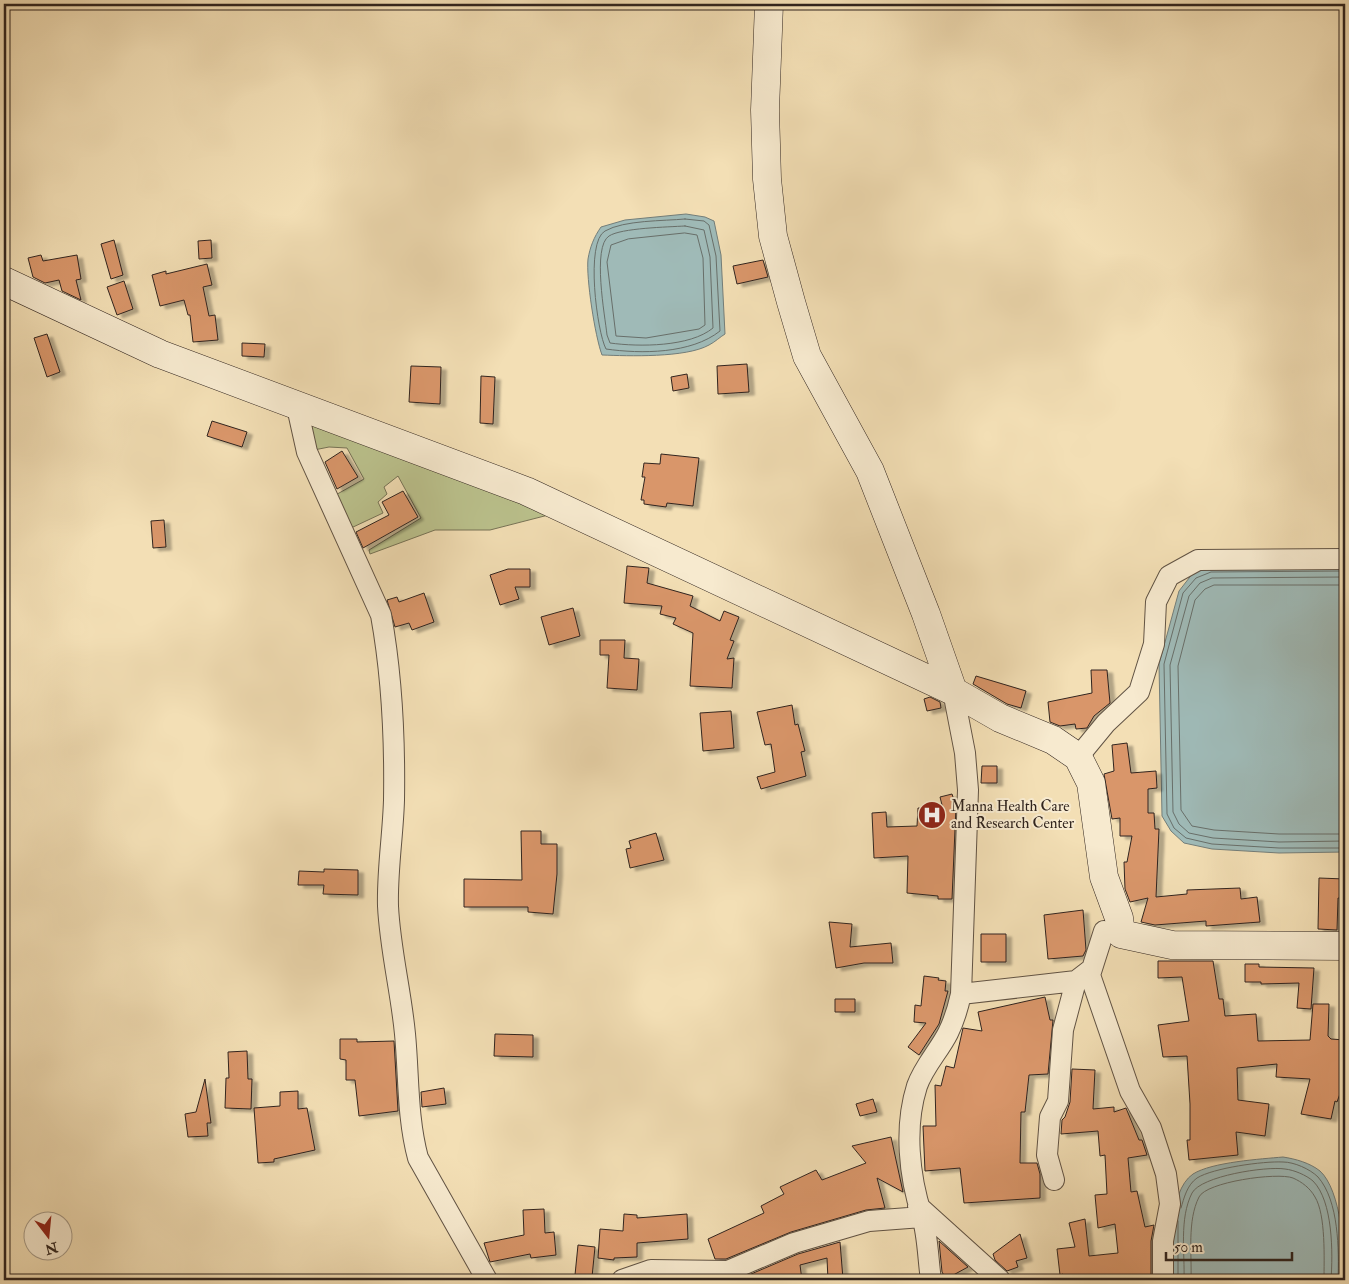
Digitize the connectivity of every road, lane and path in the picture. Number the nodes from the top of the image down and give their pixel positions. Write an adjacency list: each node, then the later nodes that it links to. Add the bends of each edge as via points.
1 (769, 4): 5 (main road, via 765,110 767,179 774,236 791,302 807,356 870,471)
2 (4, 281): 3 (main road, via 160,354)
3 (303, 407): 5 (main road, via 526,491); 13 (street, via 299,416 307,452 386,632 394,799 388,904 404,1025 414,1143 418,1158)
4 (1345, 559): 6 (street, via 1198,560 1169,576 1156,602 1154,644 1139,692 1106,723)
5 (953, 691): 6 (main road, via 1000,718 1053,740); 10 (street, via 965,753 968,790)
6 (1078, 757): 7 (main road, via 1092,783 1104,877 1119,918)
7 (1121, 934): 8 (main road, via 1172,945); 9 (street, via 1104,931)
8 (1345, 946)
9 (1083, 976): 10 (street); 11 (street, via 1062,1030 1058,1102 1050,1117 1047,1155); 17 (street, via 1098,1006 1130,1091 1151,1128 1166,1174 1170,1204 1163,1241)
10 (961, 994): 12 (street, via 948,1035 924,1070 914,1102 909,1138)
11 (1054, 1180)
12 (919, 1211): 14 (street, via 869,1221 794,1243 728,1271 651,1270); 15 (street); 16 (street)
13 (487, 1280)
14 (622, 1280)
15 (931, 1280)
16 (1000, 1280)
17 (1163, 1280)

